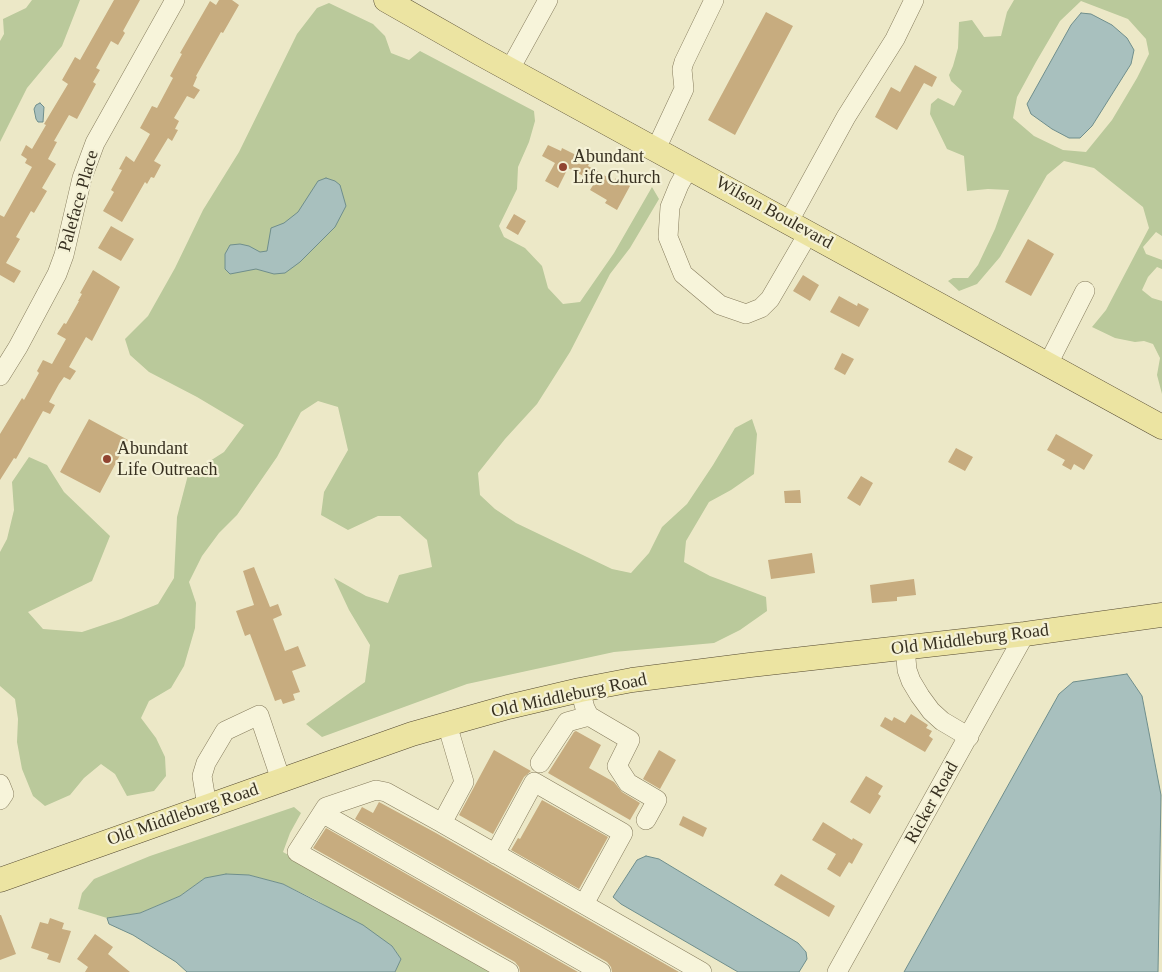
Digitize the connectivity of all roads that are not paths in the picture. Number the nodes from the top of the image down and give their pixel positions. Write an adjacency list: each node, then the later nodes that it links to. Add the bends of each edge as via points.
1 (175, 0): 12 (street, Paleface Place, via 95,143 82,178 57,274)
2 (386, 0): 6 (main road, Wilson Boulevard)
3 (548, 0): 6 (street)
4 (714, 0): 7 (street, via 684,62 684,89)
5 (914, 0): 9 (street, via 895,39 846,117)
6 (510, 70): 7 (main road, Wilson Boulevard)
7 (656, 149): 8 (main road, Wilson Boulevard)
8 (689, 167): 9 (main road, Wilson Boulevard); 9 (street, via 670,207 668,237 683,274 720,305 746,314 761,308 770,298)
9 (799, 227): 11 (main road, Wilson Boulevard)
10 (1084, 291): 11 (street)
11 (1048, 364): 13 (main road, Wilson Boulevard)
12 (0, 376)
13 (1162, 426)
14 (1162, 615): 15 (main road, Old Middleburg Road)
15 (1025, 634): 16 (main road, Old Middleburg Road); 20 (street, Ricker Road)
16 (905, 647): 17 (main road, Old Middleburg Road, via 632,680); 20 (street, via 907,670 920,696 942,721)
17 (580, 690): 18 (street); 19 (main road, Old Middleburg Road)
18 (589, 716): 21 (street, via 567,722); 27 (street, via 630,740 617,766 628,783 657,800)
19 (447, 724): 22 (main road, Old Middleburg Road); 28 (street, via 464,782)
20 (968, 737): 35 (street, Ricker Road)
21 (540, 763)
22 (282, 780): 25 (main road, Old Middleburg Road); 25 (street, via 259,715 225,731 206,763 202,776)
23 (0, 784): 24 (street, via 4,794)
24 (0, 800)
25 (207, 806): 30 (main road, Old Middleburg Road)
26 (322, 813): 28 (street, via 326,807 380,790); 32 (street, via 297,852); 33 (street)
27 (646, 820)
28 (442, 823): 29 (street)
29 (495, 854): 31 (street); 31 (street, via 534,782 623,833)
30 (0, 880)
31 (584, 904): 34 (street)
32 (509, 972)
33 (601, 972)
34 (702, 972)
35 (838, 972)

